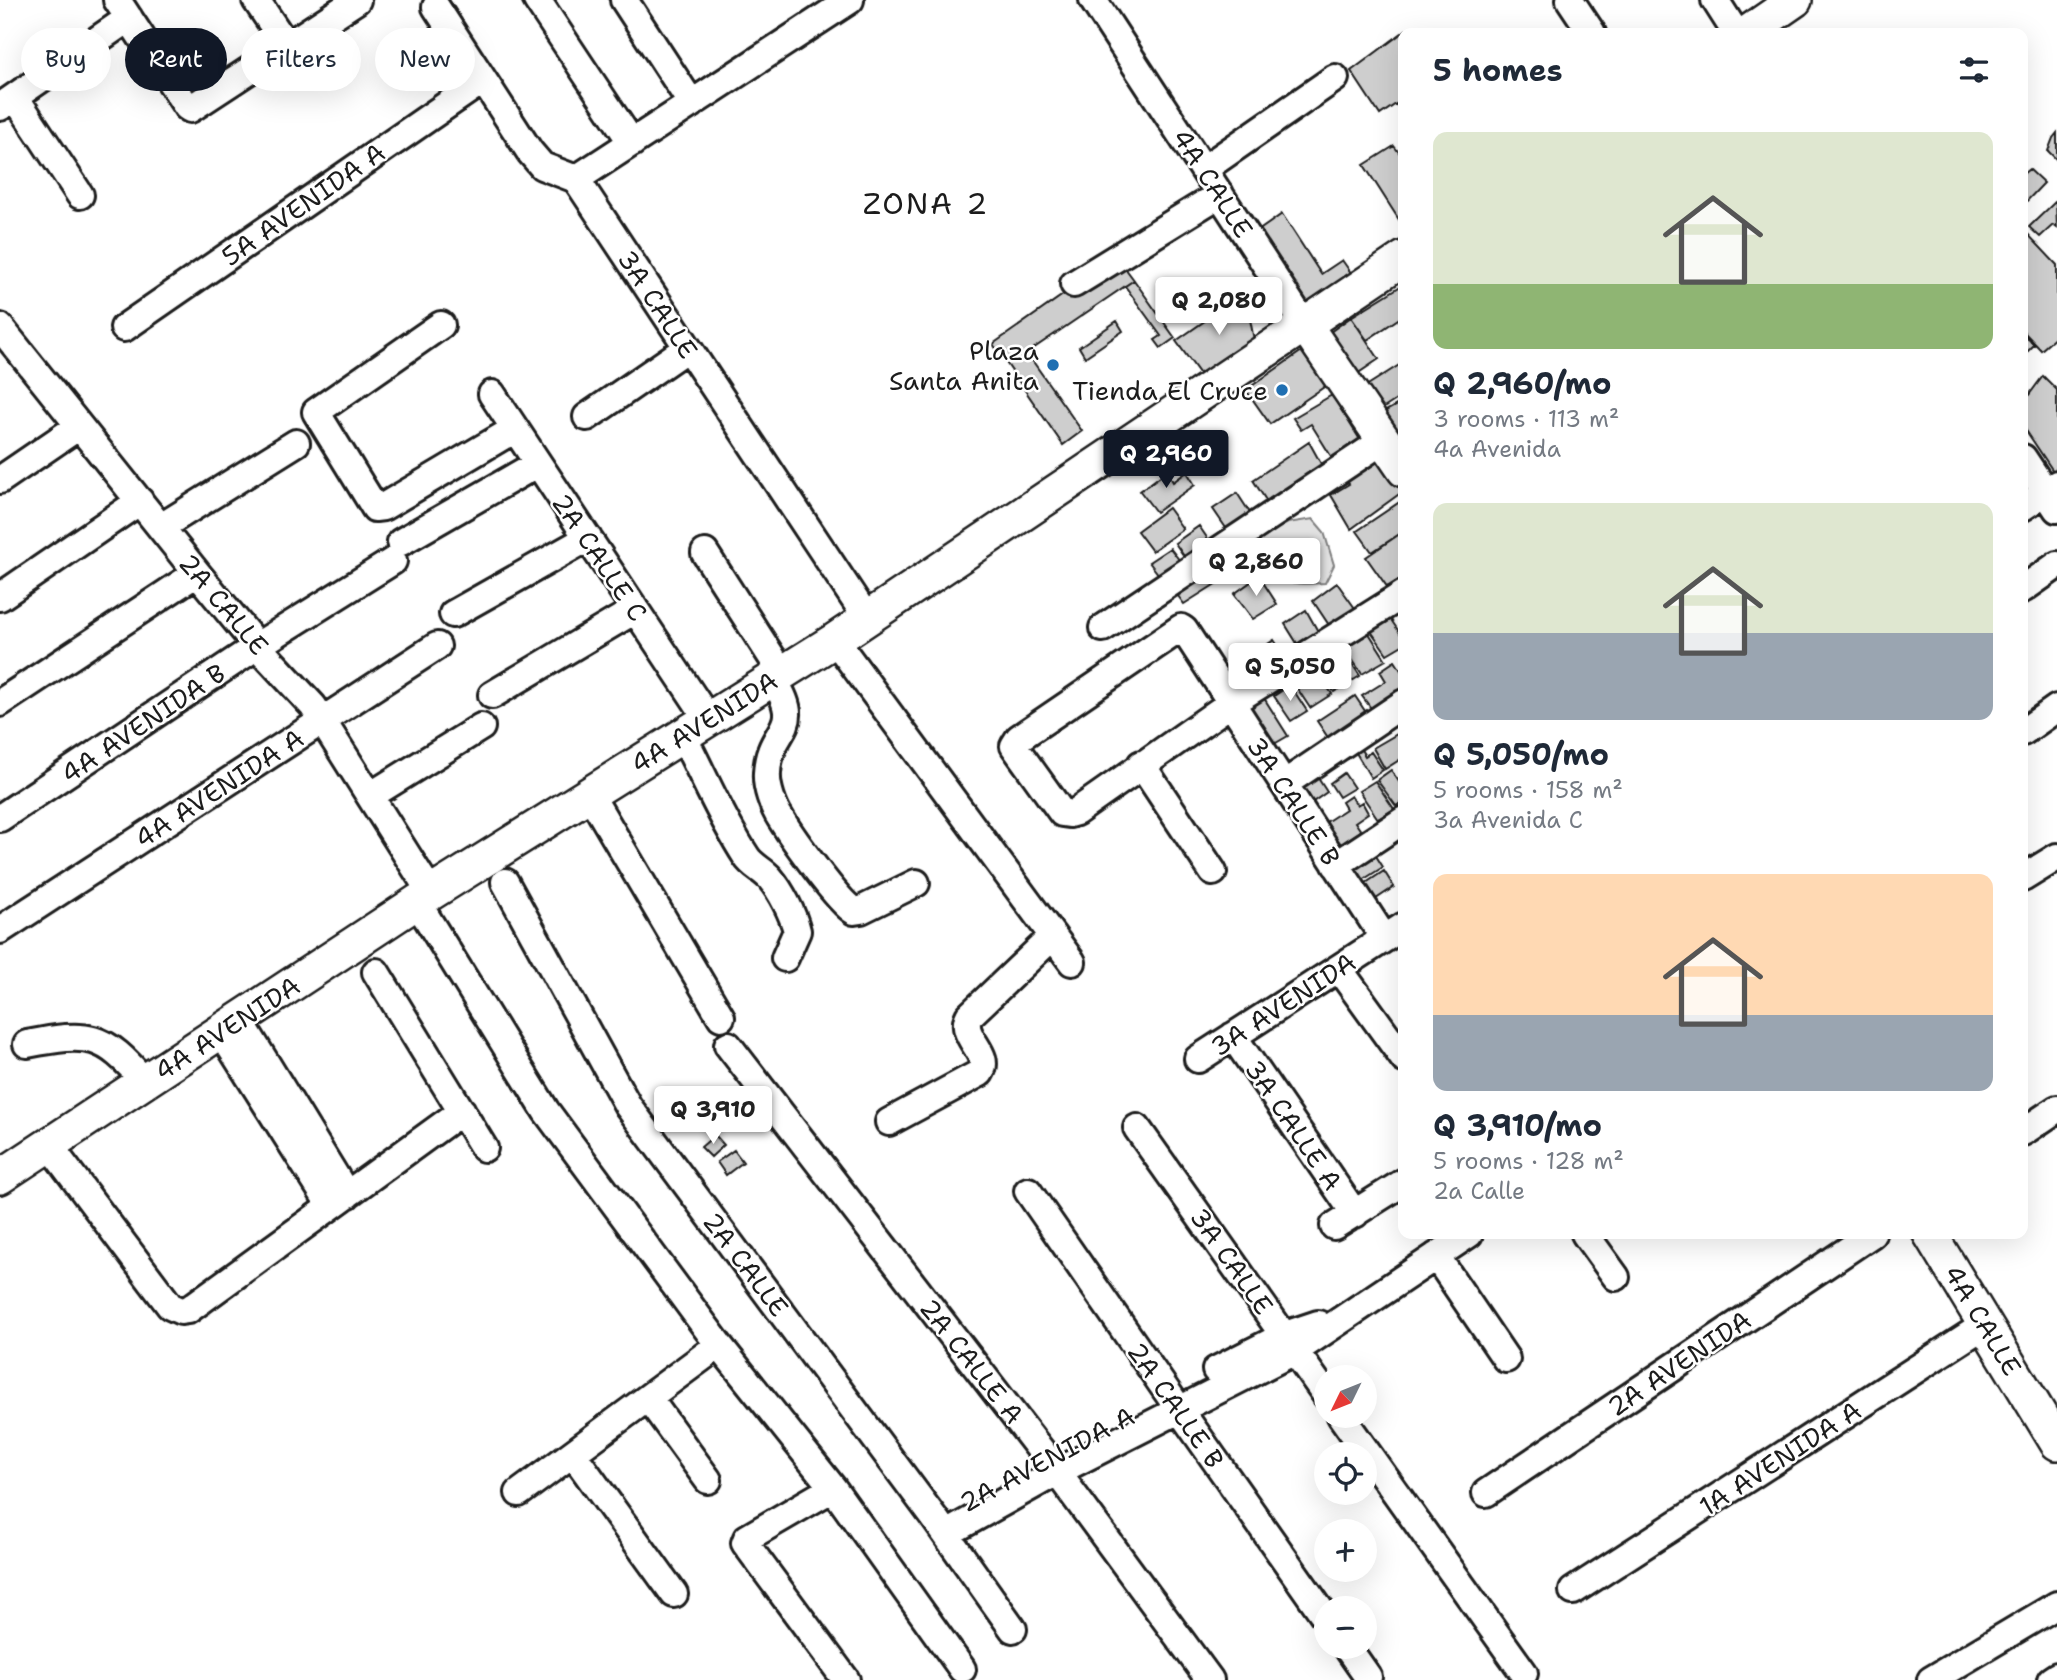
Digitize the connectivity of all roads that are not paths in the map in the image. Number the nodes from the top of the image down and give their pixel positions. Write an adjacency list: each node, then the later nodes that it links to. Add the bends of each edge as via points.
1 (256, 0): 12 (street)
2 (356, 0): 13 (street)
3 (537, 0): 22 (street)
4 (624, 0): 21 (street)
5 (850, 0): 21 (street)
6 (1093, 0): 23 (street, 4A CALLE)
7 (1570, 0): 14 (street)
8 (1715, 0): 15 (street)
9 (1795, 0): 16 (main road)
10 (436, 7): 19 (street)
11 (123, 9): 17 (street, via 190,109); 20 (street)
12 (275, 28)
13 (314, 28)
14 (1589, 28)
15 (1733, 28)
16 (1754, 28)
17 (241, 76)
18 (1335, 78): 23 (street)
19 (483, 80): 24 (street, via 542,166); 32 (street, 5A AVENIDA A)
20 (8, 102): 26 (street)
21 (692, 104): 22 (street)
22 (632, 143): 24 (street)
23 (1203, 169): 25 (street, 4A CALLE)
24 (576, 179): 33 (street, 3A CALLE)
25 (1220, 194): 28 (street); 30 (street, 4A CALLE)
26 (80, 195)
27 (1398, 262): 30 (main road, 4A AVENIDA)
28 (1074, 284)
29 (440, 325): 37 (street, via 316,412 375,508)
30 (1305, 325): 38 (main road, 4A CALLE); 57 (main road, 4A AVENIDA)
31 (0, 327): 36 (street, 2A CALLE)
32 (124, 328)
33 (687, 348): 35 (street); 57 (street, 3A CALLE)
34 (492, 394): 37 (street, 2A CALLE C)
35 (587, 417)
36 (79, 426): 43 (street); 45 (street, 2A CALLE)
37 (515, 429): 41 (street, 2A CALLE C)
38 (1384, 440): 40 (main road, 4A CALLE); 58 (street)
39 (296, 443): 47 (street)
40 (1398, 461)
41 (537, 464): 48 (street, 2A CALLE C); 60 (street, 4A AVENIDA B)
42 (2028, 464): 44 (street)
43 (0, 480)
44 (2053, 495): 46 (street)
45 (140, 501): 47 (street, 2A CALLE); 53 (street)
46 (2028, 505)
47 (161, 527): 51 (street, 2A CALLE)
48 (588, 538): 55 (street, 2A CALLE C); 56 (street)
49 (705, 552): 62 (street)
50 (2057, 565): 52 (street)
51 (197, 573): 60 (street, 2A CALLE); 64 (street)
52 (2028, 585)
53 (0, 597)
54 (1398, 598): 65 (street)
55 (635, 610): 63 (street); 70 (street, 2A CALLE C)
56 (453, 614)
57 (867, 618): 59 (main road, 4A AVENIDA)
58 (1103, 628)
59 (835, 640): 62 (main road, 4A AVENIDA); 87 (street)
60 (257, 646): 68 (street, 2A CALLE); 76 (street, 4A AVENIDA B)
61 (438, 646): 68 (street, 4A AVENIDA A)
62 (777, 676): 70 (main road, 4A AVENIDA); 83 (street, via 788,720 772,747 766,775 780,818 840,900 854,911)
63 (492, 695)
64 (0, 703)
65 (1231, 703): 72 (street); 72 (street, 3A CALLE B, via 1181,628 1019,738 1014,746 1062,813 1069,814); 73 (street, 3A CALLE B)
66 (1398, 707): 73 (street)
67 (2057, 708): 71 (street)
68 (323, 721): 75 (street, 2A CALLE); 85 (street, 4A AVENIDA A)
69 (481, 727): 75 (street)
70 (695, 728): 74 (main road, 4A AVENIDA); 88 (street, 2A CALLE C, via 725,822 752,865 769,876 792,916 797,931)
71 (2028, 728)
72 (1141, 764): 80 (street)
73 (1284, 784): 79 (street, 3A CALLE B)
74 (589, 793): 84 (main road, 4A AVENIDA); 92 (street)
75 (370, 796): 84 (street, 2A CALLE)
76 (0, 818)
77 (1398, 824): 79 (street)
78 (2057, 857): 81 (street)
79 (1336, 865): 86 (street, 3A CALLE B)
80 (1213, 872)
81 (2028, 875)
82 (505, 882): 132 (street, 2A CALLE, via 628,1106)
83 (916, 883)
84 (424, 897): 93 (main road, 4A AVENIDA); 119 (street, 2A CALLE, via 546,1111)
85 (0, 930)
86 (1394, 932): 90 (street, 3A AVENIDA)
87 (1053, 936): 89 (street); 102 (street, via 965,1023 983,1059 980,1073)
88 (785, 958)
89 (1072, 961)
90 (1339, 968): 94 (street, 3A AVENIDA); 97 (street)
91 (376, 972): 101 (street)
92 (721, 1017)
93 (230, 1026): 99 (main road, 4A AVENIDA); 110 (street)
94 (1234, 1036): 98 (street, 3A AVENIDA); 108 (street, 3A CALLE A, via 1344,1220)
95 (27, 1044): 99 (street, via 67,1036 97,1041 123,1056)
96 (728, 1045): 127 (street, 2A CALLE A)
97 (1398, 1051)
98 (1198, 1059)
99 (145, 1082): 105 (main road, 4A AVENIDA)
100 (2057, 1110): 104 (street)
101 (461, 1111): 106 (street); 110 (street)
102 (889, 1122)
103 (1137, 1128): 118 (street, 3A CALLE)
104 (2028, 1129)
105 (49, 1145): 107 (main road, 4A AVENIDA); 110 (street, via 170,1306 181,1311)
106 (484, 1148)
107 (0, 1177)
108 (1398, 1186)
109 (1028, 1191): 123 (street, 2A CALLE B)
110 (339, 1201)
111 (1462, 1239): 115 (street, 2A AVENIDA A)
112 (1589, 1239): 116 (street)
113 (1865, 1239): 131 (street, 2A AVENIDA)
114 (1933, 1239): 117 (main road, 4A CALLE)
115 (1436, 1256): 118 (street, 2A AVENIDA A, via 1349,1313); 120 (street)
116 (1616, 1277)
117 (1986, 1324): 125 (main road, 4A CALLE); 133 (street, 1A AVENIDA A)
118 (1290, 1343): 121 (street, 3A CALLE); 123 (street, 2A AVENIDA A)
119 (719, 1345): 122 (street); 129 (street, 2A CALLE)
120 (1507, 1359)
121 (1314, 1378)
122 (649, 1399): 126 (street); 128 (street)
123 (1174, 1402): 127 (street, 2A AVENIDA A); 135 (street, 2A CALLE B)
124 (1350, 1428): 140 (street)
125 (2057, 1443)
126 (573, 1454): 130 (street); 134 (street)
127 (1051, 1465): 132 (street, 2A AVENIDA A); 144 (street, 2A CALLE A)
128 (708, 1480)
129 (833, 1488): 139 (street, 2A CALLE); 143 (street, via 745,1543)
130 (519, 1493)
131 (1486, 1493)
132 (940, 1526): 137 (street, 2A CALLE)
133 (1573, 1591)
134 (674, 1594)
135 (1314, 1601)
136 (2057, 1605): 145 (street)
137 (1013, 1629)
138 (1356, 1659): 141 (street)
139 (962, 1669)
140 (1524, 1673)
141 (1368, 1676)
142 (2057, 1676): 146 (street)
143 (846, 1680)
144 (1210, 1680)
145 (1931, 1680)
146 (2051, 1680)

